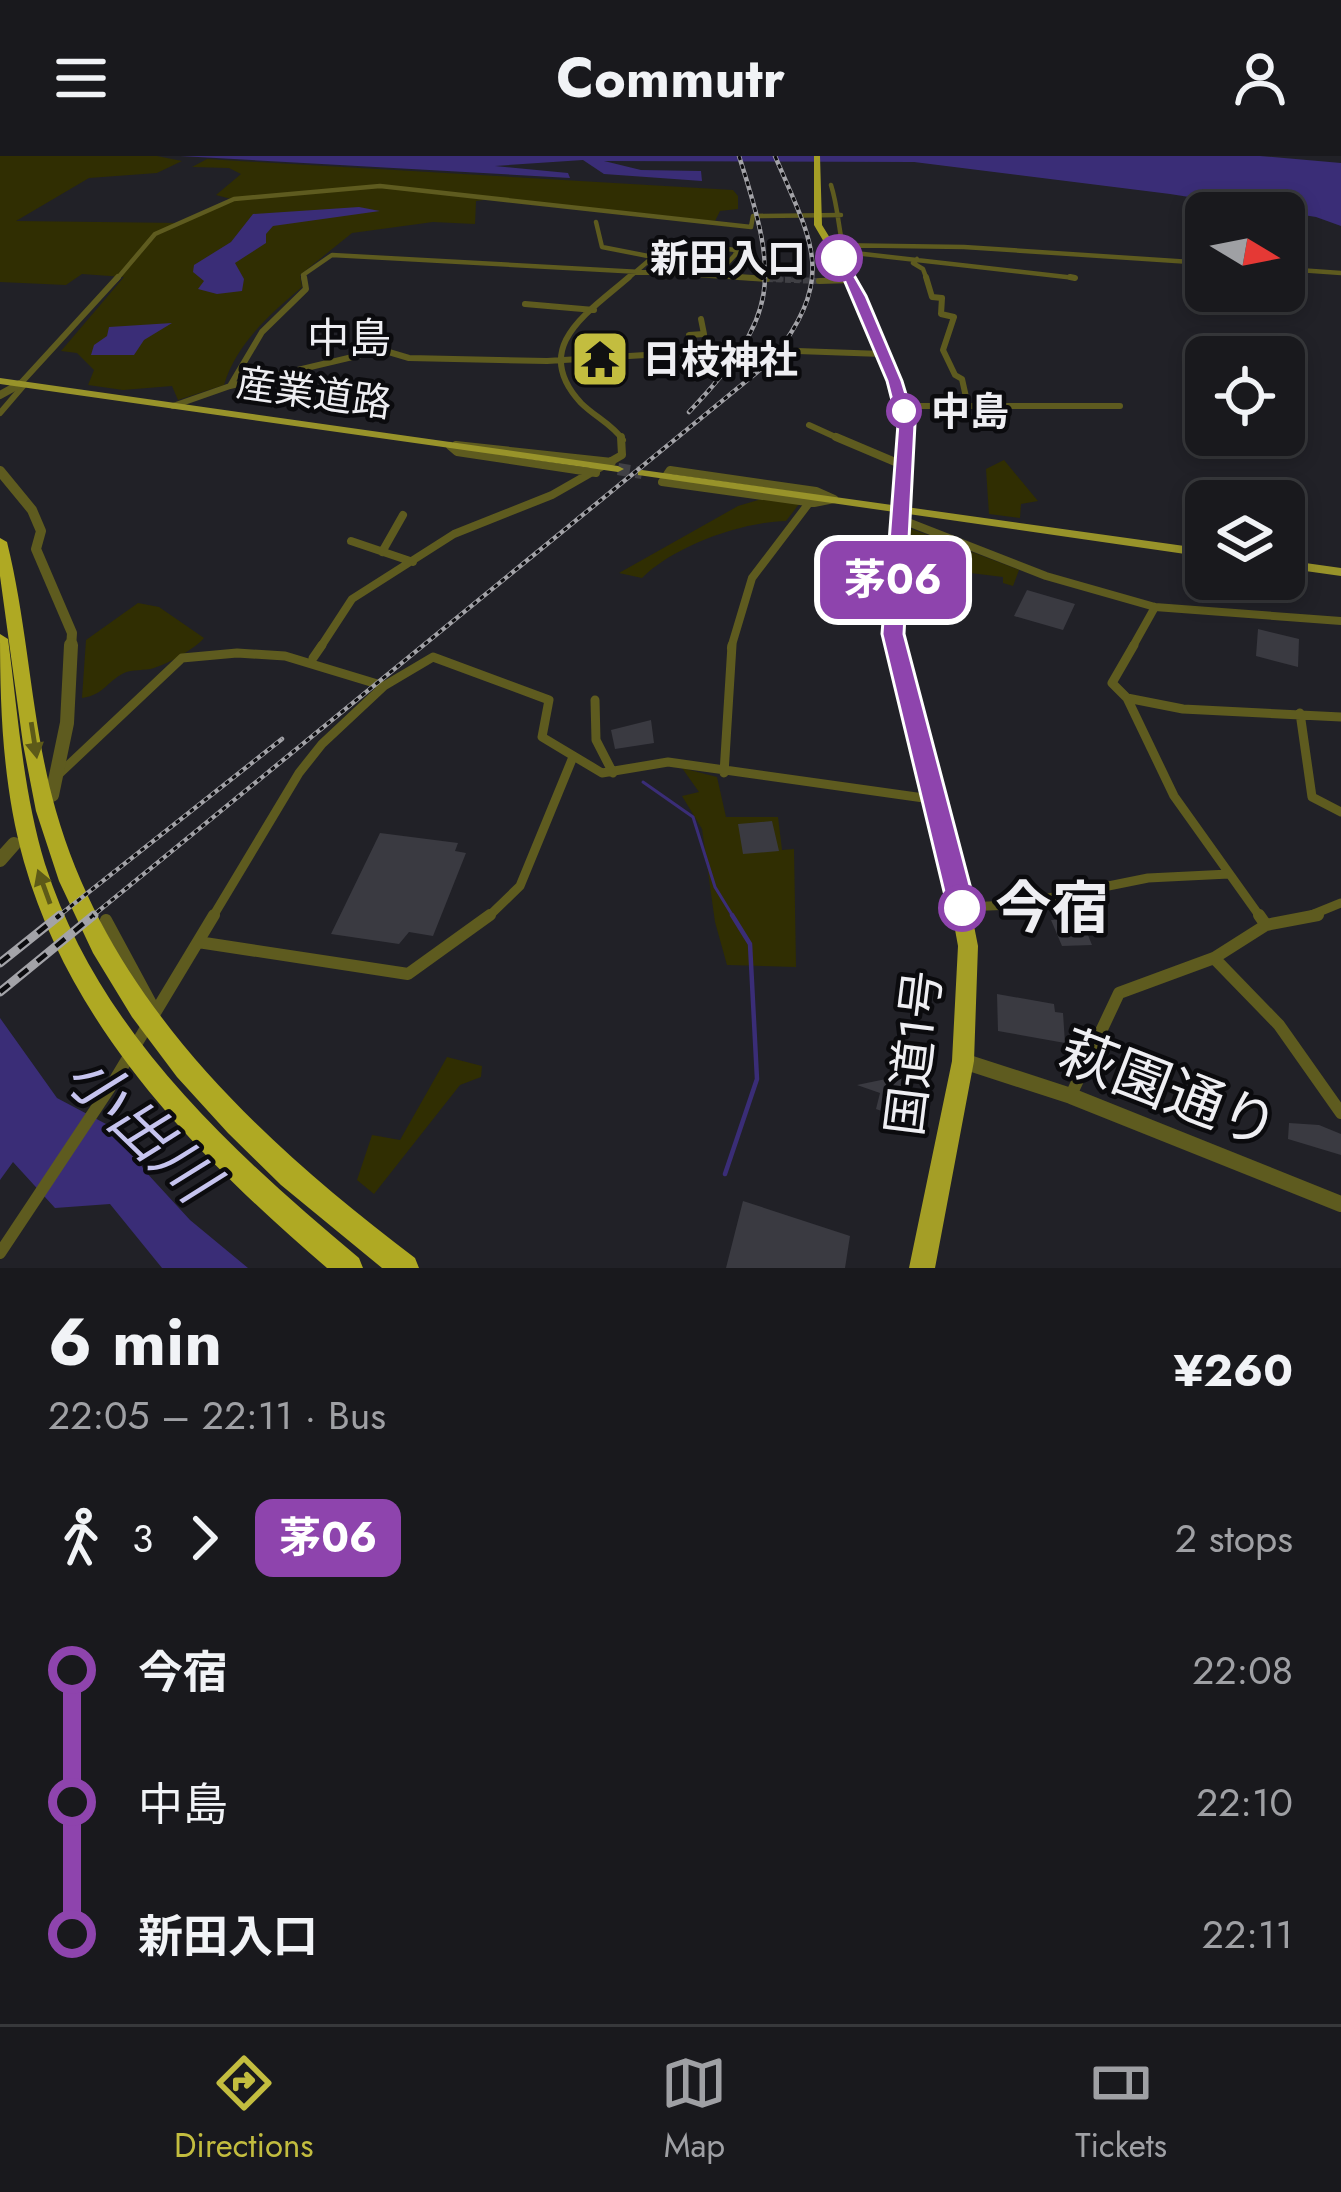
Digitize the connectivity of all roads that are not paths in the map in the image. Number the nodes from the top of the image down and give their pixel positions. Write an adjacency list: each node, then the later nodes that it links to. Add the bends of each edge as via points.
1 (817, 156): 6 (highway, 国道1号, via 817,218)
2 (831, 185): 3 (street)
3 (841, 215): 6 (street); 30 (street, via 754,216 751,227 380,186 234,199 154,235)
4 (596, 222): 16 (street, via 602,248 651,255)
5 (740, 240): 8 (street)
6 (834, 245): 10 (street); 12 (street); 13 (highway, 国道1号)
7 (718, 248): 8 (street)
8 (736, 250): 14 (street)
9 (700, 251): 14 (street, via 687,264)
10 (846, 251): 11 (street); 13 (street)
11 (917, 259): 19 (street); 35 (street, via 932,297 942,298 941,314 954,316 943,350)
12 (1185, 262)
13 (844, 266): 21 (highway, 国道1号)
14 (722, 269): 18 (street)
15 (1305, 270): 17 (street)
16 (637, 272): 18 (street); 24 (street); 31 (street, via 332,255 303,275 306,289 271,322)
17 (1341, 273)
18 (714, 277): 20 (street)
19 (1075, 278)
20 (767, 279)
21 (853, 280): 22 (street); 27 (highway, 国道1号)
22 (819, 281)
23 (525, 304): 24 (street)
24 (594, 310): 28 (street, via 565,334)
25 (701, 320): 26 (street, via 704,334 689,335)
26 (694, 350): 27 (street); 28 (street)
27 (882, 354): 34 (highway, 国道1号)
28 (560, 359): 31 (street, via 409,358 382,350); 40 (street, via 574,395 625,443)
29 (0, 381): 30 (main road, 産業道路)
30 (22, 385): 32 (street); 33 (main road, 産業道路); 37 (street)
31 (230, 386): 33 (street)
32 (0, 395)
33 (173, 406): 39 (main road, 産業道路)
34 (903, 406): 35 (street); 41 (highway, 国道1号)
35 (968, 406): 36 (street)
36 (1120, 406)
37 (0, 413)
38 (809, 425): 41 (street)
39 (450, 446): 40 (main road, 産業道路); 43 (street)
40 (613, 465): 43 (street)
41 (907, 467): 47 (highway, 国道1号)
42 (0, 471): 68 (street, via 32,509 36,549 72,633)
43 (598, 472): 53 (street, via 467,528)
44 (642, 473): 45 (main road)
45 (835, 500): 46 (street); 46 (street, via 816,491 664,476); 47 (main road)
46 (809, 503): 67 (street, via 752,577 741,606)
47 (900, 514): 51 (main road); 56 (street, via 1046,576); 70 (highway, 国道1号, via 893,634)
48 (403, 515): 52 (street)
49 (351, 541): 52 (street)
50 (0, 542): 88 (highway, one-way to 88, via 47,816 98,938 145,1013 222,1107)
51 (1185, 550)
52 (382, 552): 53 (street)
53 (413, 562): 59 (street, via 352,599)
54 (1305, 567): 55 (main road)
55 (1341, 572)
56 (1155, 607): 57 (street); 61 (street, via 1112,683)
57 (1341, 621)
58 (0, 639): 87 (highway, one-way to 58, via 179,1110 93,993 36,866 17,786)
59 (313, 658): 60 (street); 68 (street, via 182,658)
60 (384, 686): 65 (street, via 433,657 480,672 549,700 542,737); 79 (street, via 308,760)
61 (1127, 698): 63 (street, via 1205,711); 74 (street, via 1174,796)
62 (596, 700): 66 (street, via 596,740)
63 (1300, 713): 64 (street); 71 (street, via 1312,797)
64 (1341, 717)
65 (573, 757): 66 (street); 79 (street, via 520,886 476,929 408,974)
66 (613, 773): 67 (street, via 668,762)
67 (724, 773): 70 (street)
68 (59, 774): 69 (street)
69 (52, 795)
70 (938, 800): 76 (highway, 国道1号)
71 (1341, 812)
72 (14, 844): 73 (street)
73 (0, 860)
74 (1229, 874): 76 (street, via 1179,872 1010,909); 78 (street)
75 (1341, 903): 78 (street)
76 (962, 908): 82 (highway, 国道1号, via 969,999)
77 (106, 920): 81 (street)
78 (1266, 926): 80 (street)
79 (199, 942): 81 (street)
80 (1214, 958): 83 (street, via 1119,993); 84 (street, via 1279,1025)
81 (156, 1014): 86 (street); 89 (street, via 274,1148)
82 (963, 1060): 83 (street, 萩園通り); 90 (highway, 国道1号)
83 (1071, 1096): 85 (street, 萩園通り)
84 (1341, 1113)
85 (1341, 1204)
86 (0, 1253)
87 (349, 1268)
88 (405, 1268)
89 (424, 1268)
90 (922, 1268)

